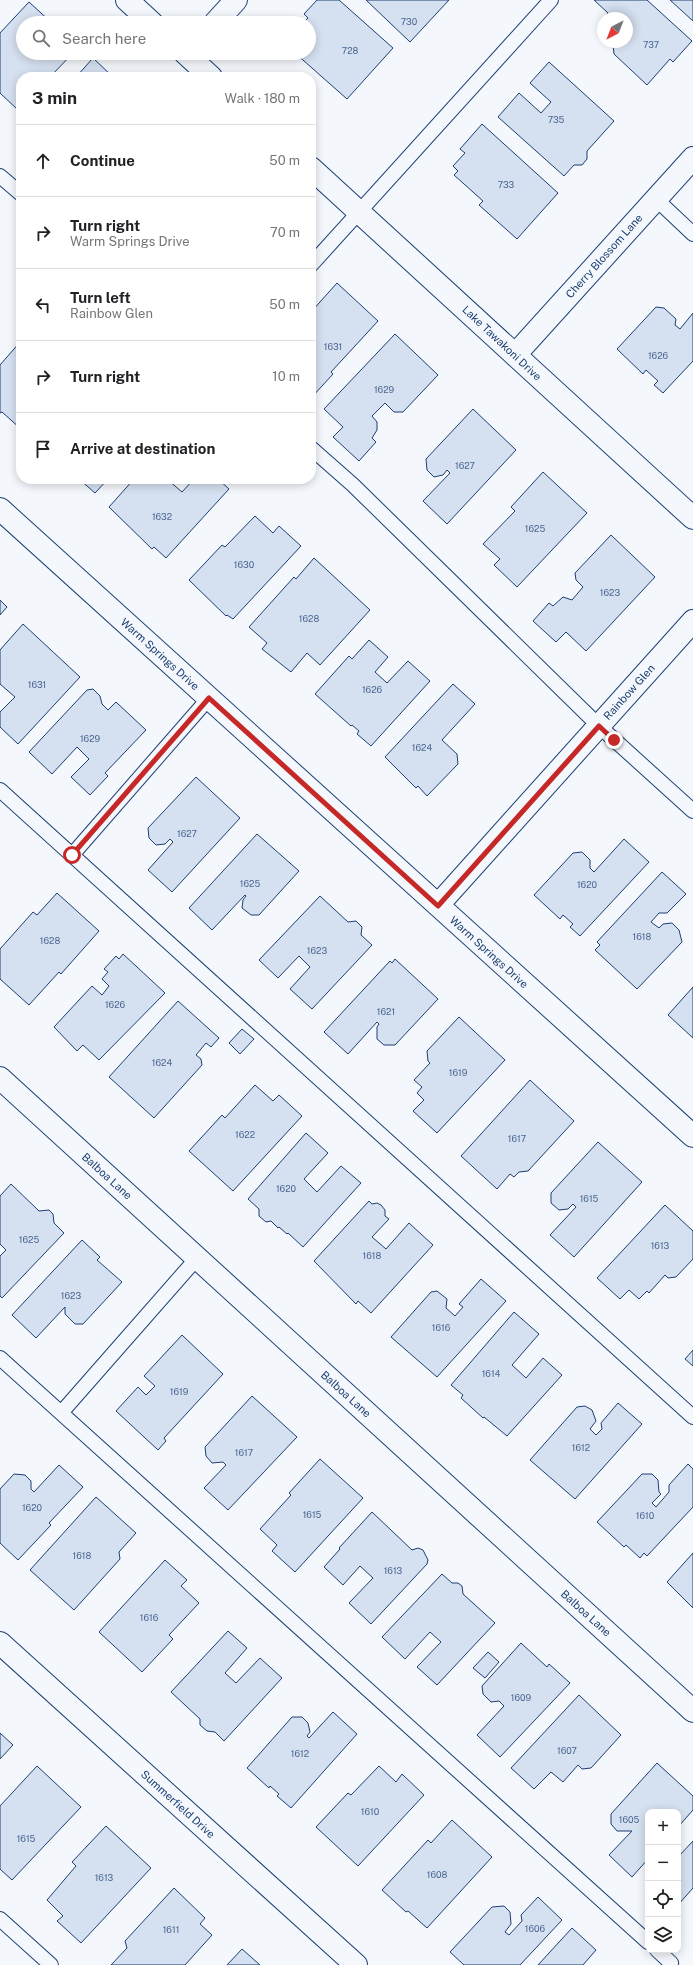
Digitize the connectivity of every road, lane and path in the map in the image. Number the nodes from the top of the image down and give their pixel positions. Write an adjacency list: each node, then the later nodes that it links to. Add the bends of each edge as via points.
1 (127, 0): 4 (street)
2 (236, 0): 5 (street)
3 (551, 0): 13 (lane)
4 (144, 16)
5 (221, 16)
6 (193, 60): 7 (street)
7 (206, 72)
8 (693, 158): 12 (street, Cherry Blossom Lane)
9 (316, 173): 13 (street, Lake Tawakoni Drive)
10 (0, 176): 11 (lane)
11 (16, 190)
12 (656, 199): 14 (lane); 16 (street, Cherry Blossom Lane)
13 (360, 213): 15 (lane); 16 (street, Lake Tawakoni Drive)
14 (693, 234)
15 (316, 260)
16 (515, 355): 19 (street, Lake Tawakoni Drive)
17 (316, 452): 22 (lane, via 353,485)
18 (0, 509): 21 (street, Warm Springs Drive)
19 (693, 518)
20 (693, 621): 22 (street, Rainbow Glen)
21 (209, 698): 25 (lane); 26 (street, Warm Springs Drive)
22 (599, 726): 24 (lane); 26 (street, Rainbow Glen)
23 (0, 790): 25 (lane)
24 (693, 811)
25 (72, 855): 32 (lane)
26 (438, 906): 28 (street, Warm Springs Drive)
27 (0, 1078): 29 (street, Balboa Lane)
28 (693, 1136)
29 (197, 1258): 31 (lane); 34 (street, Balboa Lane)
30 (0, 1358): 31 (lane)
31 (61, 1413): 36 (lane)
32 (693, 1417)
33 (0, 1643): 39 (street, Summerfield Drive)
34 (693, 1711)
35 (0, 1919): 38 (lane)
36 (645, 1939)
37 (660, 1953): 40 (lane, via 671,1963)
38 (51, 1965)
39 (356, 1965)
40 (670, 1965)

